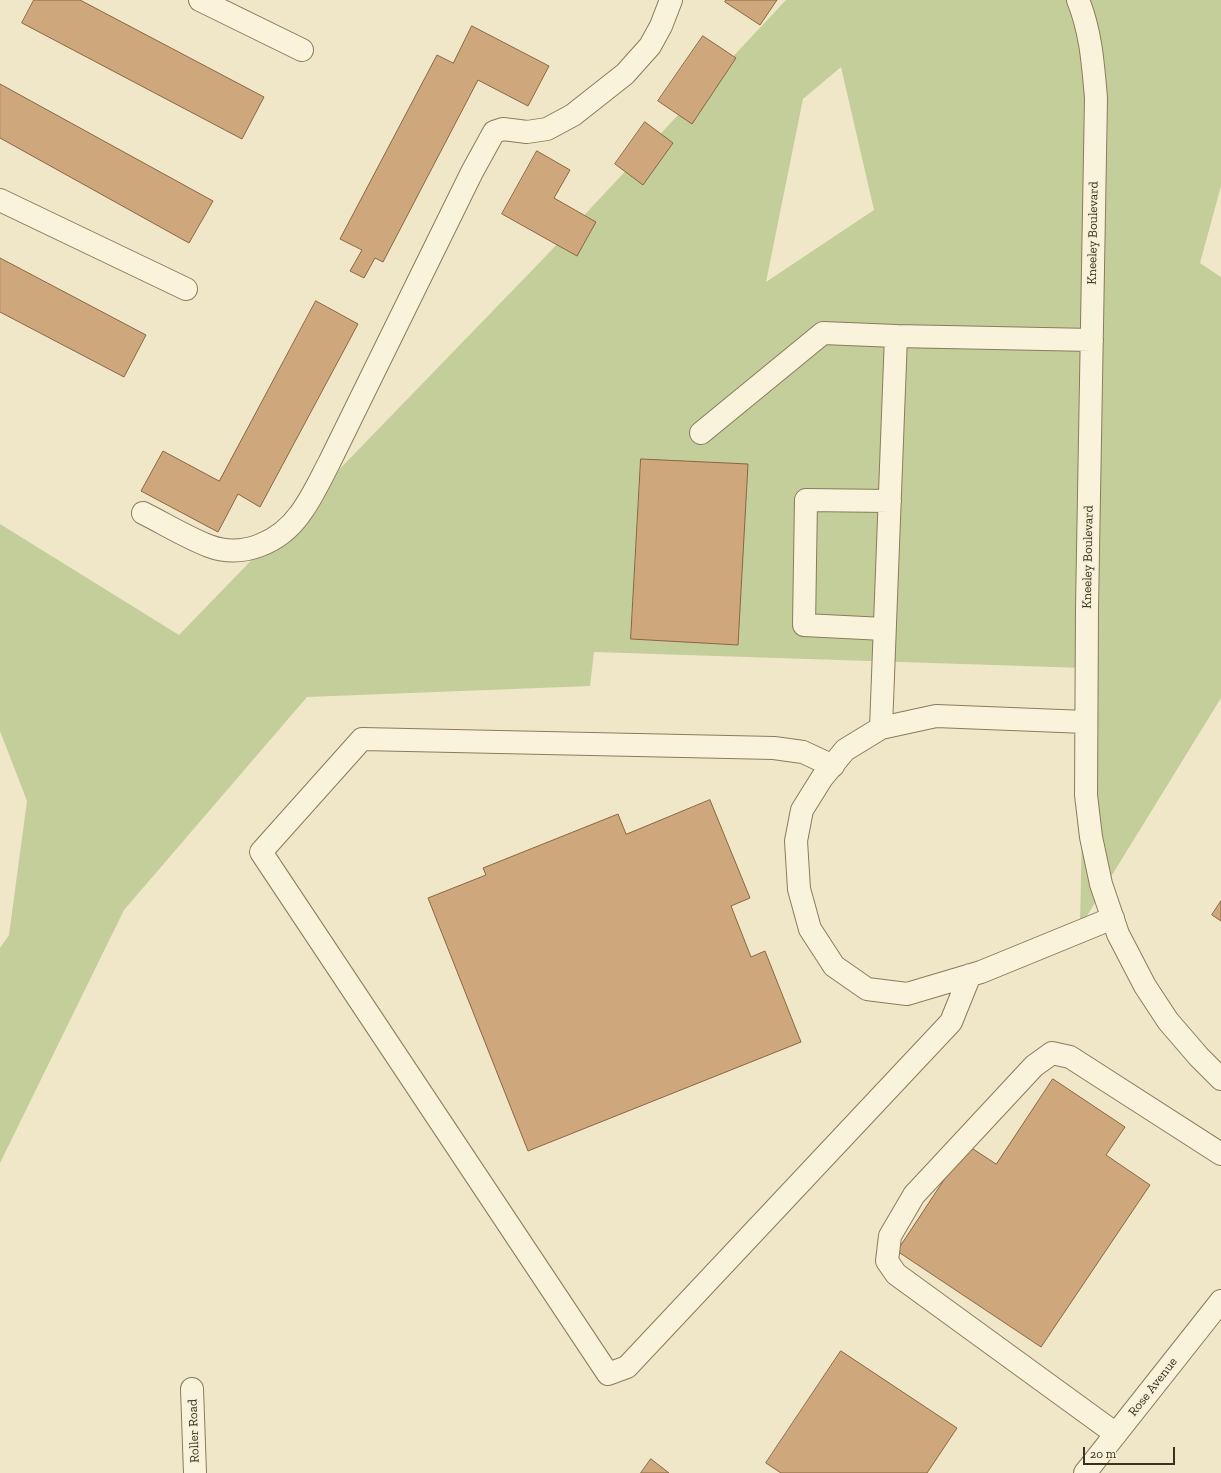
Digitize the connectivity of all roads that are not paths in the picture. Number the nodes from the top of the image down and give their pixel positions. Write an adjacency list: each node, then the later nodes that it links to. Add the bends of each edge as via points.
1 (200, 0): 4 (street)
2 (671, 0): 11 (street, via 650,46 625,74 573,115 547,129 527,132 503,129 494,132 308,503 281,533 250,549 230,551 210,546)
3 (1078, 0): 8 (street, Kneeley Boulevard, via 1085,16 1093,58 1096,98)
4 (302, 50)
5 (0, 200): 6 (street)
6 (186, 289)
7 (896, 336): 8 (street); 9 (street, via 824,333); 10 (street)
8 (1092, 340): 13 (street, Kneeley Boulevard)
9 (701, 433)
10 (890, 501): 12 (street); 12 (street, via 806,500 804,625)
11 (143, 513)
12 (884, 629): 14 (street)
13 (1086, 722): 14 (street, via 936,716); 16 (street, Kneeley Boulevard, via 1086,795 1090,837 1101,884)
14 (881, 728): 15 (street, via 845,750)
15 (833, 766): 17 (street, via 822,778 802,810 796,841 799,888 810,929 834,966 867,989 907,994); 17 (street, via 803,752 774,748 362,739 261,852 608,1374 627,1367 951,1022)
16 (1113, 918): 17 (street); 18 (street, Kneeley Boulevard, via 1118,934 1145,986 1168,1021)
17 (970, 975)
18 (1221, 1079)
19 (1221, 1154): 22 (street, via 1070,1057 1052,1053 1034,1066 914,1195 890,1236 887,1261 896,1274)
20 (1221, 1301): 22 (street, Rose Avenue)
21 (192, 1389): 23 (street, Roller Road)
22 (1116, 1434): 24 (street, Rose Avenue)
23 (195, 1473)
24 (1084, 1473)

